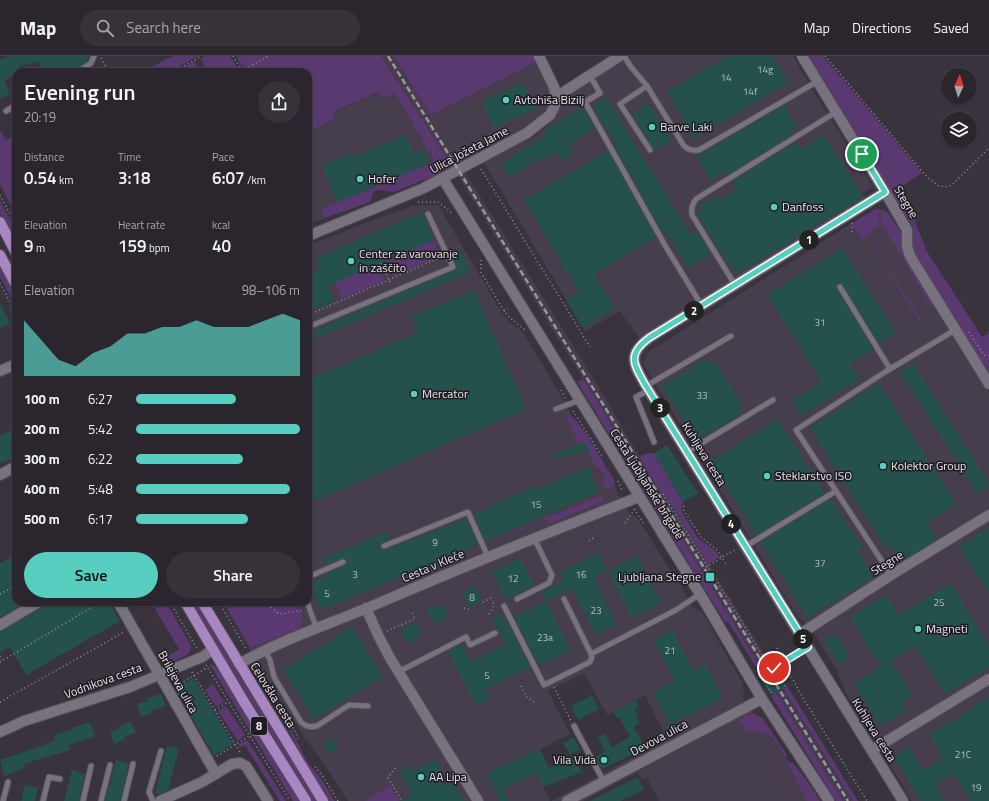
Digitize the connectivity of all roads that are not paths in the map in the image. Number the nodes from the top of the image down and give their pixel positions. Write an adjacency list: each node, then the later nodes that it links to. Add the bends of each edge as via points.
1 (94, 56): 6 (lane, via 91,63)
2 (540, 56): 10 (street)
3 (620, 56): 7 (street)
4 (624, 56): 9 (lane)
5 (802, 56): 8 (street, Stegne)
6 (84, 68)
7 (589, 74): 10 (street); 25 (lane, via 600,93 584,102)
8 (818, 81): 9 (lane, via 699,150 693,151 684,146); 13 (street, Stegne)
9 (646, 86): 14 (lane, via 620,104)
10 (556, 97): 15 (street, Ulica Jožeta Jame, via 550,115 541,123)
11 (12, 107): 12 (lane)
12 (6, 111)
13 (836, 112): 16 (street, Stegne); 23 (lane, via 693,203 692,215)
14 (650, 150)
15 (442, 179): 19 (street, Ulica Jožeta Jame); 34 (street, Cesta Ljubljanske brigade)
16 (885, 192): 23 (street, Kuhljeva cesta); 27 (street, Stegne, via 908,230 907,246 910,256)
17 (428, 214): 26 (lane, via 453,267)
18 (0, 222): 20 (main road)
19 (312, 234)
20 (12, 245)
21 (0, 255): 22 (main road)
22 (12, 278)
23 (736, 285): 25 (street, Kuhljeva cesta)
24 (840, 287): 30 (lane)
25 (702, 306): 33 (street, Kuhljeva cesta, via 640,345 635,352 635,367)
26 (312, 324)
27 (955, 330): 30 (lane); 32 (street, Stegne)
28 (731, 336): 33 (lane)
29 (12, 366): 31 (street)
30 (890, 369): 41 (lane, via 796,430)
31 (0, 371)
32 (989, 384)
33 (648, 388): 37 (lane, via 636,397); 38 (street, Kuhljeva cesta)
34 (580, 400): 36 (lane); 42 (street, Cesta Ljubljanske brigade)
35 (773, 400): 38 (lane)
36 (556, 409)
37 (654, 442)
38 (687, 452): 45 (street, Kuhljeva cesta)
39 (12, 468): 40 (street)
40 (0, 475)
41 (836, 491): 45 (lane); 50 (lane)
42 (639, 497): 44 (street, Cesta v Kleče); 51 (street, Cesta Ljubljanske brigade)
43 (989, 515): 50 (street, Stegne)
44 (534, 538): 47 (street, Cesta v Kleče); 52 (lane, via 552,574 549,583)
45 (745, 545): 64 (street, Kuhljeva cesta)
46 (384, 546): 47 (lane, via 468,512)
47 (488, 557): 60 (street, Cesta v Kleče)
48 (343, 562): 49 (lane)
49 (312, 575)
50 (891, 575): 64 (street, Stegne)
51 (700, 594): 67 (lane, via 676,610); 72 (street, Cesta Ljubljanske brigade)
52 (517, 599)
53 (564, 599): 67 (lane)
54 (32, 606): 61 (street)
55 (120, 606): 70 (street, Brilejeva ulica)
56 (187, 606): 65 (main road, 8)
57 (204, 606): 68 (main road, Celovška cesta / 8)
58 (308, 606): 62 (lane)
59 (504, 606): 67 (lane, via 544,685 590,662)
60 (366, 608): 62 (street, Cesta v Kleče); 69 (street)
61 (0, 625)
62 (316, 627): 66 (street, Cesta v Kleče)
63 (495, 633): 69 (lane, via 470,645 466,637)
64 (800, 634): 76 (street, Kuhljeva cesta)
65 (212, 650): 70 (street, Vodnikova cesta, via 202,657); 93 (main road, 8)
66 (265, 651): 68 (street, Cesta v Kleče); 73 (lane, via 274,677 305,726 317,726 349,705)
67 (591, 654)
68 (239, 664): 94 (main road, Celovška cesta / 8)
69 (398, 672): 95 (street)
70 (159, 674): 75 (street, Vodnikova cesta, via 130,687); 81 (street, Brilejeva ulica)
71 (989, 679): 76 (street)
72 (762, 699): 84 (street, Devova ulica); 97 (street, Cesta Ljubljanske brigade)
73 (368, 706)
74 (574, 726): 84 (lane)
75 (0, 732)
76 (872, 750): 98 (street, Kuhljeva cesta)
77 (161, 751): 90 (lane, via 149,792)
78 (133, 764): 89 (lane)
79 (110, 765): 88 (lane)
80 (91, 766): 87 (lane)
81 (216, 774): 91 (street); 92 (street, via 232,764 240,763 246,766)
82 (60, 779): 86 (lane, via 49,777)
83 (8, 782): 85 (lane)
84 (604, 782): 96 (street, Devova ulica)
85 (3, 801)
86 (43, 801)
87 (82, 801)
88 (101, 801)
89 (124, 801)
90 (153, 801)
91 (160, 801)
92 (268, 801)
93 (306, 801)
94 (323, 801)
95 (478, 801)
96 (567, 801)
97 (829, 801)
98 (903, 801)

